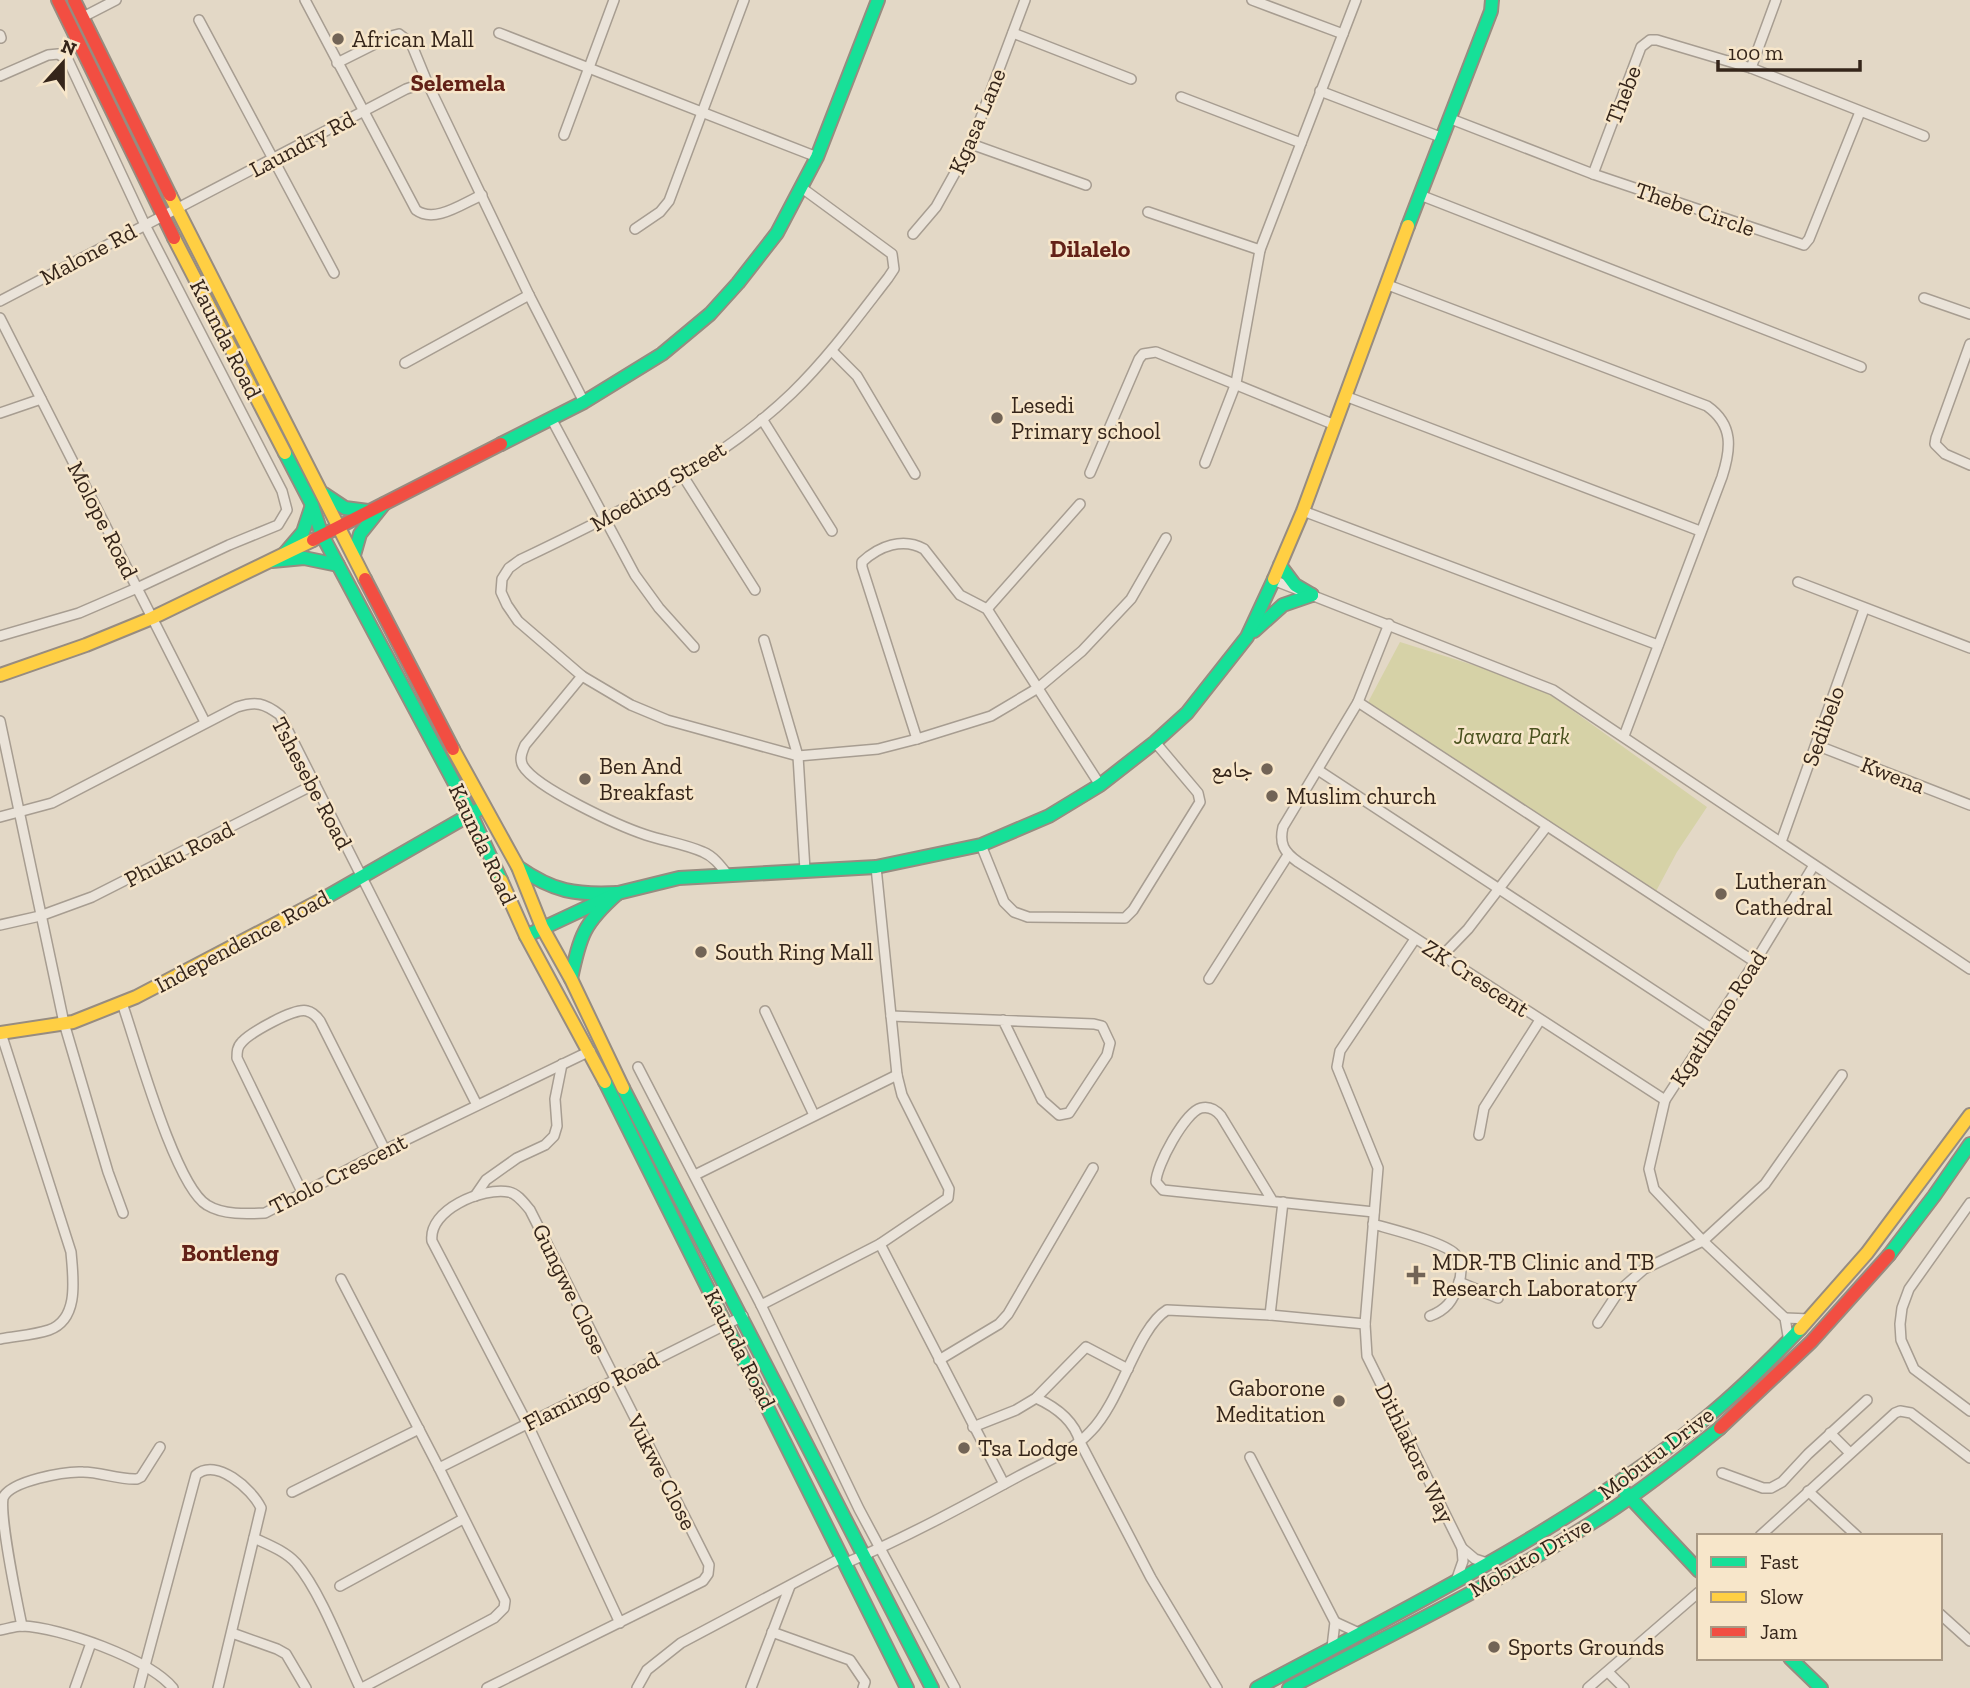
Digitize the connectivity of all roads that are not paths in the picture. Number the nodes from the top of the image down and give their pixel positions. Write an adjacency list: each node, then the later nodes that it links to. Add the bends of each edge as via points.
1 (58, 0): 44 (main road, Kaunda Road)
2 (74, 0): 13 (main road, Kaunda Road)
3 (116, 0): 13 (street)
4 (305, 0): 18 (street)
5 (614, 0): 20 (street)
6 (744, 0): 28 (street)
7 (878, 0): 35 (main road)
8 (1026, 0): 16 (street, Kgasa Lane)
9 (1252, 0): 17 (street)
10 (1356, 0): 17 (street)
11 (1776, 0): 19 (street)
12 (1494, 4): 29 (main road)
13 (83, 18): 42 (main road, Kaunda Road)
14 (200, 20): 36 (street)
15 (499, 33): 20 (street)
16 (1013, 33): 22 (street); 34 (street, Kgasa Lane)
17 (1343, 34): 24 (street)
18 (337, 62): 23 (street, via 399,34 411,43); 26 (street)
19 (1751, 68): 27 (street, Thebe); 37 (street, Thebe, via 1657,40 1645,43)
20 (589, 69): 28 (street); 30 (street)
21 (0, 76): 45 (street, via 48,55 64,56)
22 (1131, 79)
23 (427, 82): 26 (street, Laundry Rd); 40 (street)
24 (1320, 92): 32 (street); 33 (street)
25 (1181, 97): 33 (street)
26 (363, 112): 36 (street, Laundry Rd); 40 (street, via 423,216)
27 (1860, 112): 31 (street, Thebe); 37 (street, Thebe Circle, via 1804,245)
28 (701, 113): 35 (street); 46 (street, via 668,201)
29 (1451, 119): 32 (main road); 37 (street, Thebe Circle)
30 (564, 135)
31 (1924, 136)
32 (1443, 138): 41 (main road)
33 (1300, 143): 48 (street)
34 (971, 144): 38 (street); 47 (street, Kgasa Lane, via 936,207)
35 (817, 157): 39 (main road)
36 (273, 160): 42 (street, Laundry Rd); 49 (street)
37 (1594, 174)
38 (1086, 185)
39 (802, 188): 57 (street, Moeding Street, via 892,254 894,269); 63 (main road, via 767,247 710,314 662,354)
40 (482, 195): 51 (street)
41 (1420, 195): 50 (main road); 59 (street)
42 (177, 209): 44 (street, Malone Rd); 73 (main road, Kaunda Road)
43 (1147, 212): 48 (street)
44 (163, 216): 45 (street, Malone Rd); 76 (main road, Kaunda Road)
45 (145, 225): 53 (street, Malone Rd); 92 (street, via 288,510 278,525)
46 (635, 229)
47 (913, 234)
48 (1260, 250): 60 (street)
49 (334, 272)
50 (1388, 285): 61 (main road); 82 (street, via 1714,411 1726,427 1730,449)
51 (529, 295): 58 (street); 63 (street)
52 (1924, 298): 54 (street)
53 (0, 301)
54 (1970, 314)
55 (0, 318): 62 (street, Molope Road)
56 (1970, 344): 69 (street, via 1935,444)
57 (832, 351): 66 (street, Moeding Street); 71 (street, via 857,376)
58 (405, 363)
59 (1861, 367)
60 (1236, 383): 67 (street); 68 (street); 70 (street, via 1156,352 1143,354)
61 (1345, 396): 67 (main road); 82 (street)
62 (41, 399): 64 (street); 92 (street, Molope Road)
63 (583, 402): 65 (main road)
64 (0, 413)
65 (551, 418): 74 (main road); 79 (street)
66 (762, 419): 72 (street, Moeding Street); 81 (street)
67 (1335, 425): 78 (main road)
68 (1205, 463)
69 (1970, 466)
70 (1090, 473)
71 (915, 474)
72 (683, 476): 79 (street, Moeding Street); 93 (street)
73 (323, 494): 77 (main road, via 345,508); 80 (main road, Kaunda Road)
74 (384, 504): 77 (main road); 86 (main road, via 360,534)
75 (1080, 504): 95 (street)
76 (312, 505): 83 (main road, Kaunda Road); 85 (main road, via 303,532)
77 (368, 511): 80 (main road)
78 (1303, 511): 89 (main road); 102 (street)
79 (604, 520): 103 (street, via 644,588); 106 (street, Moeding Street, via 520,560 502,579 501,592 519,621)
80 (338, 527): 83 (main road); 86 (main road, Kaunda Road)
81 (832, 531)
82 (1700, 531): 102 (street)
83 (323, 535): 85 (main road); 88 (main road, Kaunda Road)
84 (1166, 538): 107 (street, via 1131,599 1082,651)
85 (285, 553): 87 (main road)
86 (354, 555): 120 (main road, Kaunda Road)
87 (272, 561): 88 (main road, via 304,558); 97 (main road)
88 (338, 565): 122 (main road, Kaunda Road)
89 (1280, 565): 90 (main road); 94 (main road, via 1295,585)
90 (1273, 580): 94 (street); 100 (main road)
91 (1798, 582): 96 (street)
92 (137, 588): 97 (street, Molope Road); 99 (street, via 43,625)
93 (755, 590)
94 (1312, 595): 98 (street); 100 (main road, via 1283,605)
95 (987, 609): 107 (street); 112 (street, via 960,595 925,549 916,544 895,543 862,562)
96 (1864, 609): 104 (street); 114 (street, Sedibelo)
97 (152, 618): 105 (main road); 110 (street, Molope Road)
98 (1389, 624): 108 (street); 111 (street, via 1545,685)
99 (0, 636)
100 (1247, 637): 113 (main road, via 1199,698)
101 (764, 640): 115 (street)
102 (1658, 645): 111 (street)
103 (694, 647)
104 (1970, 648)
105 (0, 675)
106 (582, 676): 115 (street, Moeding Street, via 667,720); 132 (street, via 524,745 524,768 607,819 711,856)
107 (1038, 688): 112 (street, via 991,716); 118 (street)
108 (1358, 702): 116 (street); 124 (street)
109 (0, 721): 121 (street)
110 (205, 722): 117 (street, Tshesebe Road, via 254,702 268,706 279,715); 121 (street, Tshesebe Road, via 91,784)
111 (1624, 736): 125 (street)
112 (917, 739): 115 (street, via 878,749)
113 (1155, 742): 118 (main road); 126 (street, via 1198,793 1200,802 1125,918 1028,917 1014,912 1003,902)
114 (1816, 745): 119 (street, Kwena); 125 (street, Sedibelo)
115 (798, 756): 131 (street)
116 (1318, 770): 127 (street, via 1283,827 1280,838); 134 (street)
117 (315, 784): 133 (street, Tshesebe Road); 136 (street, Phuku Road, via 92,897)
118 (1100, 785): 126 (main road, via 1049,816)
119 (1970, 804)
120 (483, 806): 122 (main road, Independence Road); 129 (main road, Kaunda Road)
121 (20, 813): 123 (street, Tshesebe Road); 136 (street)
122 (471, 814): 133 (main road, Independence Road); 139 (main road, Kaunda Road)
123 (0, 817)
124 (1547, 826): 134 (street); 142 (street)
125 (1781, 842): 128 (street)
126 (981, 845): 130 (main road)
127 (1288, 855): 140 (street, ZK Crescent); 145 (street)
128 (1814, 864): 142 (street, Kgatlhano Road); 143 (street)
129 (518, 867): 135 (main road, via 570,895); 138 (main road, Kaunda Road)
130 (876, 867): 131 (main road); 148 (street)
131 (805, 870): 132 (main road)
132 (727, 874): 135 (main road, via 679,878)
133 (362, 878): 146 (main road, Independence Road); 160 (street, Tshesebe Road)
134 (1497, 889): 141 (street); 152 (street)
135 (618, 893): 138 (main road); 144 (main road, via 581,932)
136 (40, 916): 137 (street, Phuku Road); 151 (street)
137 (0, 925)
138 (542, 928): 139 (main road); 144 (main road, Kaunda Road)
139 (526, 936): 154 (main road, Kaunda Road)
140 (1415, 939): 141 (street, ZK Crescent); 172 (street, Dithlakore Way, via 1337,1059 1336,1067 1376,1160)
141 (1442, 956): 150 (street, ZK Crescent)
142 (1755, 962): 152 (street, Kgatlhano Road)
143 (1970, 969)
144 (571, 979): 181 (main road, Kaunda Road)
145 (1209, 979)
146 (122, 1003): 151 (main road, Independence Road); 168 (street, Tholo Crescent, via 175,1159 190,1189 207,1205 243,1214 265,1213)
147 (765, 1011): 161 (street)
148 (891, 1016): 149 (street); 157 (street)
149 (1003, 1020): 149 (street, via 1094,1024 1104,1029 1110,1043 1108,1055 1069,1113 1059,1115 1042,1100)
150 (1541, 1020): 159 (street, ZK Crescent); 163 (street, via 1484,1108)
151 (64, 1023): 153 (main road, Independence Road); 173 (street)
152 (1710, 1028): 159 (street, Kgatlhano Road)
153 (1, 1033): 189 (street, via 71,1252 73,1284 70,1311 60,1323 50,1330)
154 (590, 1051): 155 (street, Tholo Crescent); 186 (main road, Kaunda Road)
155 (562, 1064): 160 (street, Tholo Crescent); 169 (street, via 554,1136 486,1180)
156 (638, 1067): 167 (street)
157 (897, 1075): 161 (street); 176 (street, via 902,1095 950,1192 948,1198)
158 (1842, 1075): 175 (street, via 1765,1184)
159 (1665, 1100): 175 (street, Kgatlhano Road, via 1650,1180)
160 (477, 1105): 165 (street, Tholo Crescent)
161 (814, 1115): 167 (street)
162 (1970, 1115): 185 (main road, Mobutu Drive, via 1904,1209)
163 (1479, 1135)
164 (1970, 1144): 208 (main road, Mobuto Drive, via 1930,1204 1816,1337 1716,1432)
165 (385, 1150): 168 (street, Tholo Crescent); 168 (street, via 320,1021 300,1010 280,1018 242,1042 237,1058)
166 (1093, 1168): 191 (street, via 1008,1314)
167 (695, 1175): 180 (street)
168 (303, 1194)
169 (475, 1196): 193 (street, Gungwe Close, via 512,1193 530,1210); 197 (street, via 436,1221 430,1231 432,1241)
170 (1278, 1201): 170 (street, via 1221,1115 1210,1108 1199,1108 1188,1118 1156,1176 1163,1190); 172 (street); 182 (street)
171 (1970, 1203): 196 (street, via 1909,1289 1900,1324 1903,1348 1914,1369)
172 (1374, 1212): 174 (street, Dithlakore Way)
173 (123, 1213)
174 (1373, 1224): 178 (street, via 1451,1250 1460,1261); 188 (street, Dithlakore Way)
175 (1703, 1241): 184 (street); 187 (street, via 1644,1269 1619,1291)
176 (880, 1244): 180 (street); 191 (street)
177 (341, 1279): 199 (street)
178 (1460, 1282): 179 (street); 183 (street, via 1449,1305)
179 (1498, 1298)
180 (761, 1305): 220 (street)
181 (743, 1315): 186 (street, Flamingo Road); 223 (main road, Kaunda Road)
182 (1270, 1315): 188 (street); 192 (street, via 1167,1310 1153,1322)
183 (1430, 1316)
184 (1785, 1318): 185 (street); 190 (street)
185 (1810, 1320): 190 (main road, Mobutu Drive)
186 (727, 1322): 193 (street, Flamingo Road); 224 (main road, Kaunda Road)
187 (1598, 1323)
188 (1365, 1324): 221 (street, Dithlakore Way, via 1367,1356)
189 (0, 1339)
190 (1789, 1342): 210 (main road, Mobutu Drive, via 1704,1420)
191 (939, 1360): 198 (street)
192 (1129, 1369): 194 (street, via 1086,1347); 201 (street, via 1104,1417)
193 (614, 1379): 197 (street, Flamingo Road); 233 (street, Vukwe Close, via 709,1565 703,1581)
194 (1036, 1398): 198 (street); 201 (street, via 1068,1420)
195 (1867, 1400): 200 (street)
196 (1970, 1411)
197 (527, 1423): 206 (street, Flamingo Road); 233 (street)
198 (973, 1427): 209 (street)
199 (419, 1429): 206 (street); 212 (street)
200 (1830, 1433): 203 (street); 207 (street, via 1771,1488)
201 (1080, 1442): 209 (street); 258 (street, via 1151,1578)
202 (160, 1447): 222 (street, via 136,1479 70,1472 15,1487 4,1495 1,1507)
203 (1850, 1453): 205 (street, via 1900,1411 1911,1413); 211 (street)
204 (1250, 1457): 232 (street)
205 (1970, 1458)
206 (439, 1468): 216 (street)
207 (1722, 1473)
208 (1651, 1483): 213 (main road, Mobuto Drive); 215 (main road)
209 (1004, 1484): 220 (street)
210 (1618, 1484): 213 (main road); 225 (main road, Mobutu Drive)
211 (1808, 1491): 217 (street); 218 (street)
212 (292, 1492)
213 (1630, 1498): 214 (main road, Mobuto Drive); 215 (main road)
214 (1611, 1511): 215 (main road, via 1625,1510); 260 (main road, Mobuto Drive)
215 (1647, 1518): 226 (main road)
216 (463, 1519): 228 (street); 250 (street, via 503,1594 504,1608 494,1618)
217 (1762, 1534)
218 (1855, 1534)
219 (254, 1538): 237 (street); 243 (street, via 261,1508 256,1497 236,1480 212,1468 203,1469 197,1475); 250 (street, via 295,1562 313,1588)
220 (880, 1548): 223 (street); 257 (street)
221 (1462, 1548): 225 (street); 227 (street, Dithlakore Way)
222 (3, 1552): 234 (street)
223 (863, 1556): 224 (street); 256 (main road)
224 (845, 1560): 229 (street); 255 (main road, Kaunda Road)
225 (1487, 1563): 227 (main road, Mobutu Drive)
226 (1697, 1569)
227 (1456, 1581): 238 (main road, Mobutu Drive)
228 (340, 1586)
229 (790, 1586): 236 (street); 252 (street, via 681,1643 647,1670)
230 (1697, 1594): 244 (street)
231 (1942, 1616): 239 (street)
232 (1335, 1622): 238 (street); 241 (street)
233 (620, 1623): 251 (street)
234 (22, 1626): 235 (street); 240 (street)
235 (0, 1630)
236 (772, 1632): 253 (street); 254 (street, via 850,1660 865,1682)
237 (232, 1633): 248 (street); 249 (street, via 286,1654)
238 (1359, 1633): 241 (main road, Mobutu Drive)
239 (1970, 1641)
240 (91, 1643): 243 (street); 245 (street)
241 (1332, 1647): 259 (main road, Mobutu Drive)
242 (1792, 1660): 263 (main road)
243 (145, 1665): 246 (street); 247 (street)
244 (1608, 1671): 261 (street); 262 (street)
245 (75, 1688)
246 (138, 1688)
247 (173, 1688)
248 (218, 1688)
249 (306, 1688)
250 (361, 1688)
251 (487, 1688)
252 (637, 1688)
253 (751, 1688)
254 (863, 1688)
255 (906, 1688)
256 (932, 1688)
257 (955, 1688)
258 (1216, 1688)
259 (1257, 1688)
260 (1289, 1688)
261 (1588, 1688)
262 (1625, 1688)
263 (1821, 1688)

